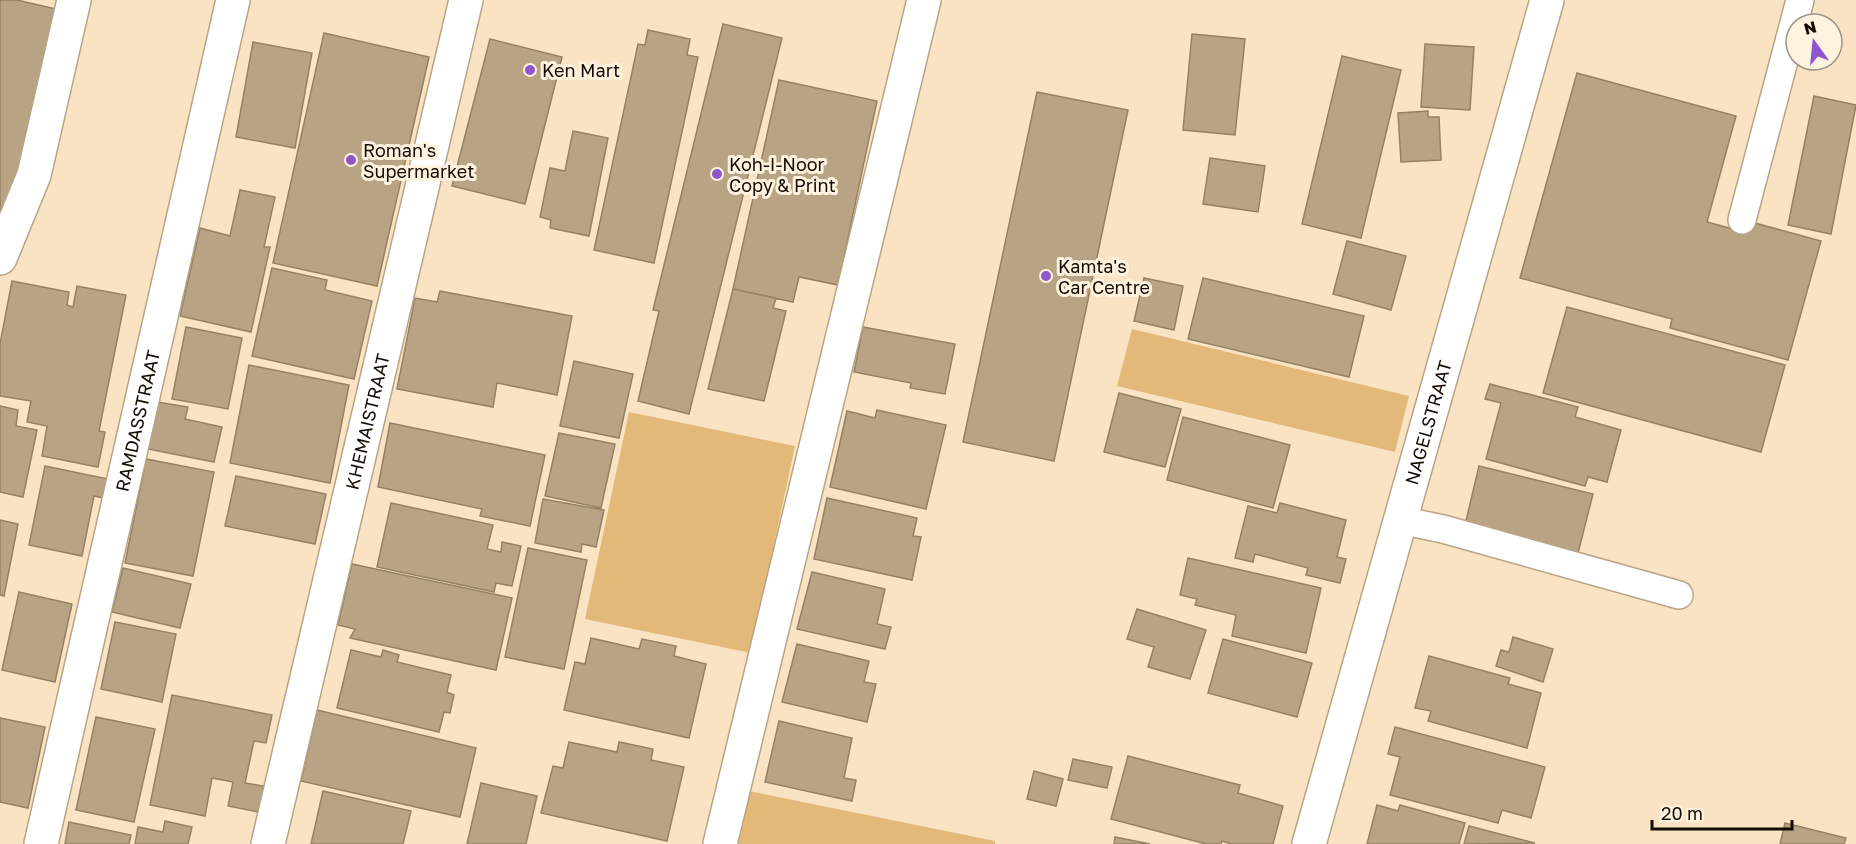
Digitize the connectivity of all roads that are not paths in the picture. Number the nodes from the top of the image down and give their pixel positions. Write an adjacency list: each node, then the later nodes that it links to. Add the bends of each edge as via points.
1 (74, 0): 8 (street, via 34,175)
2 (233, 0): 11 (street, RAMDASSTRAAT)
3 (466, 0): 12 (street, KHEMAISTRAAT)
4 (924, 0): 13 (street)
5 (1547, 0): 9 (street, NAGELSTRAAT)
6 (1800, 0): 7 (lane)
7 (1742, 220)
8 (0, 258)
9 (1400, 520): 10 (lane); 14 (street, NAGELSTRAAT)
10 (1679, 595)
11 (41, 844)
12 (268, 844)
13 (720, 844)
14 (1309, 844)

